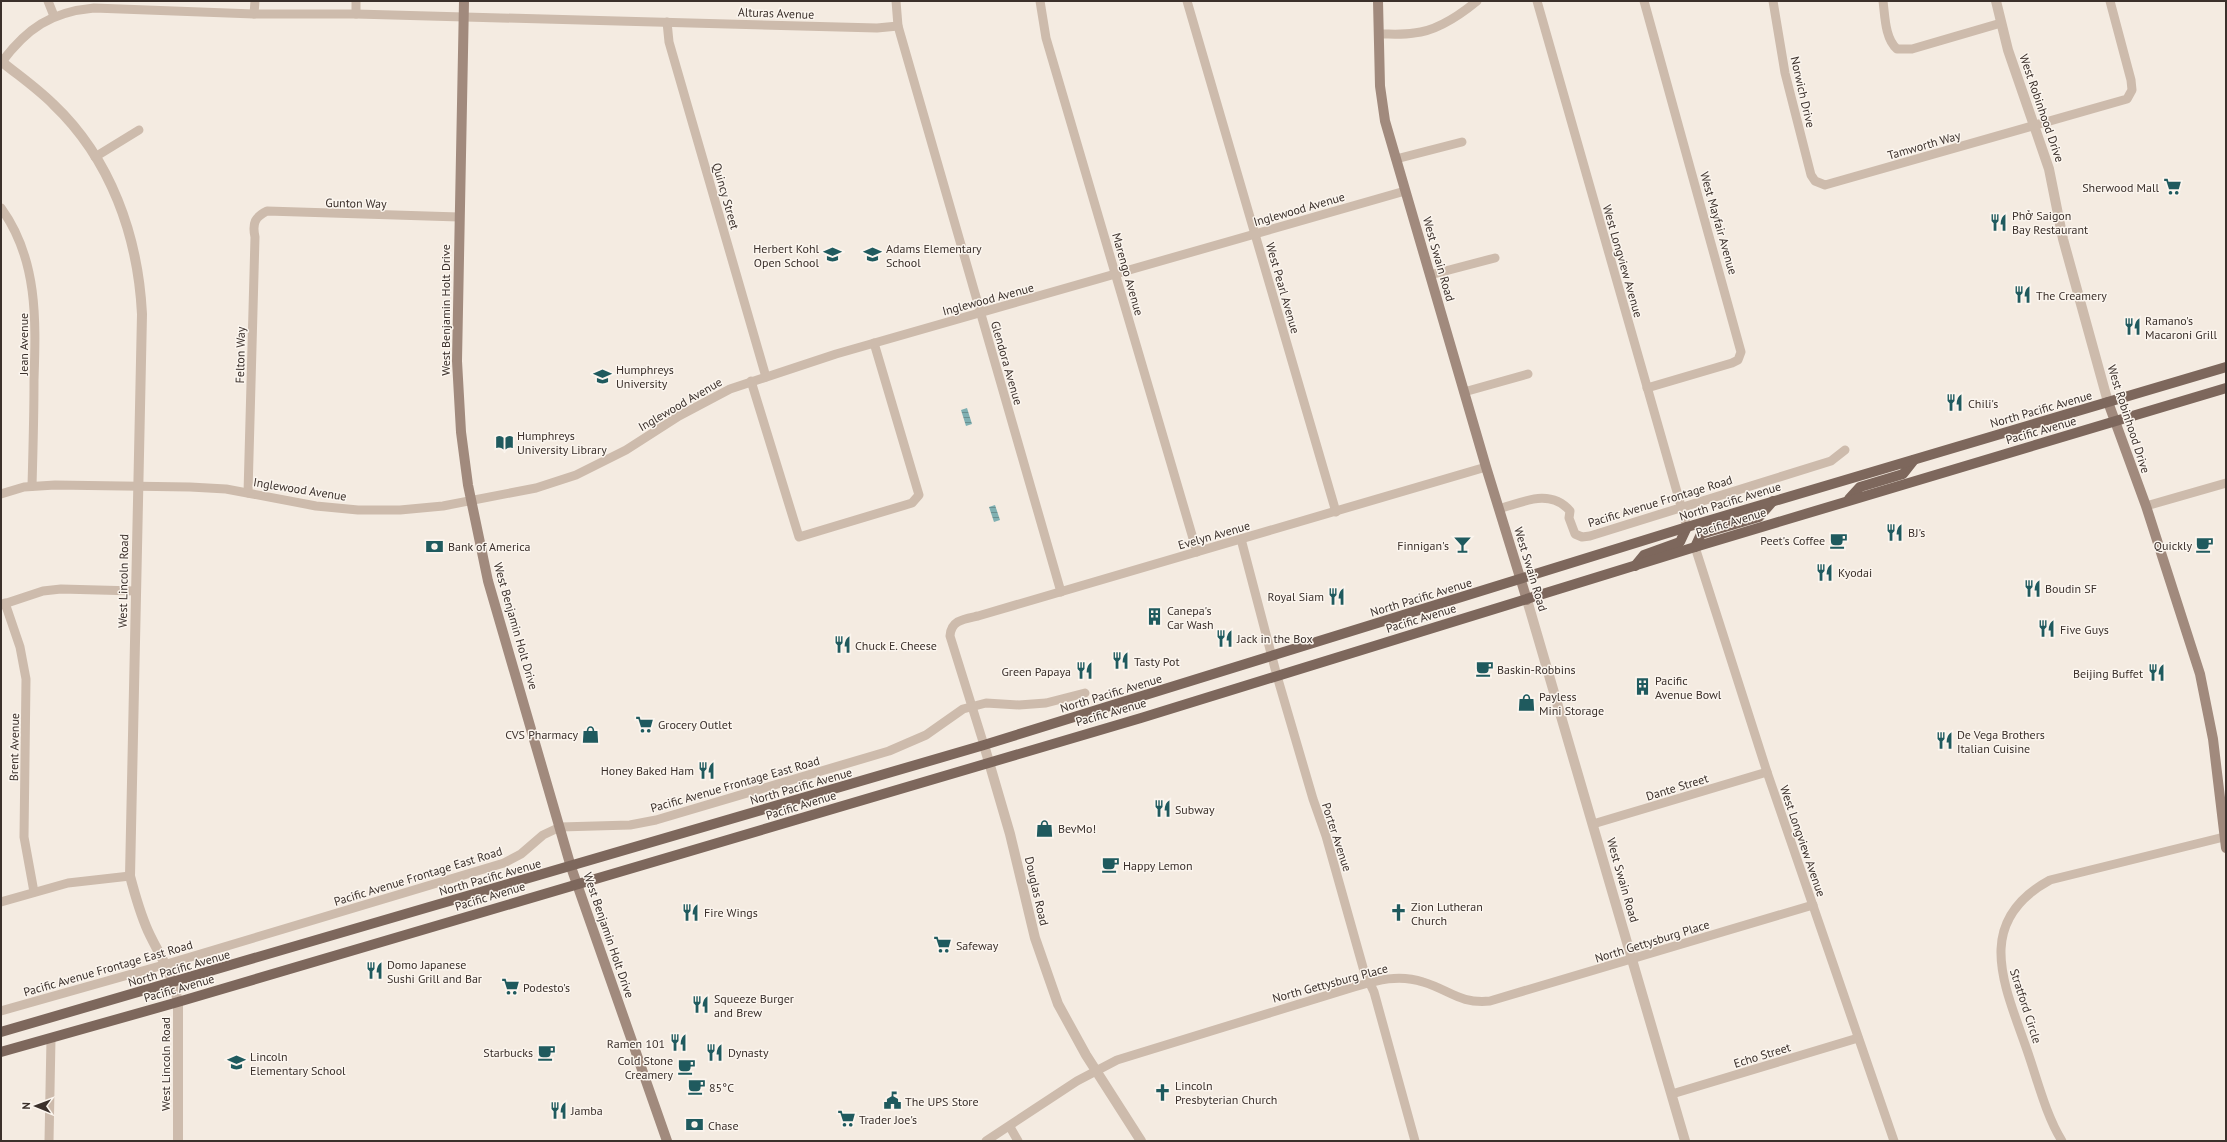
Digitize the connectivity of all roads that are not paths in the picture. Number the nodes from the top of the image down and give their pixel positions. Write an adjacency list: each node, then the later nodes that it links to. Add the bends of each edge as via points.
1 (48, 1): 20 (street)
2 (153, 1): 17 (street)
3 (255, 1): 18 (street)
4 (356, 1): 19 (street)
5 (464, 1): 21 (main road, West Benjamin Holt Drive)
6 (896, 1): 24 (street, Glendora Avenue)
7 (1040, 1): 39 (street, Marengo Avenue, via 1046,38)
8 (1187, 1): 37 (street, West Pearl Avenue)
9 (1378, 1): 25 (main road, West Swain Road)
10 (1477, 1): 25 (street, via 1460,14 1435,27 1415,33)
11 (1537, 1): 47 (street, West Longview Avenue)
12 (1644, 1): 47 (street, West Mayfair Avenue, via 1741,352 1738,360 1732,363)
13 (1773, 1): 32 (street, Norwich Drive, via 1785,73 1811,175)
14 (1883, 1): 23 (street, via 1889,38 1897,49 1912,49)
15 (1996, 1): 23 (street, West Robinhood Drive)
16 (2110, 1): 27 (street, Tamworth Way, via 2132,80 2131,95 2121,102)
17 (153, 11): 18 (street, Alturas Avenue); 20 (street, Alturas Avenue, via 94,8)
18 (254, 14): 19 (street, Alturas Avenue)
19 (356, 14): 21 (street, Alturas Avenue)
20 (54, 16): 26 (street, Alturas Avenue, via 22,36)
21 (463, 17): 22 (street, Alturas Avenue); 35 (main road, West Benjamin Holt Drive)
22 (667, 22): 24 (street, Alturas Avenue, via 877,28); 45 (street, Quincy Street, via 669,42)
23 (2001, 22): 27 (street, West Robinhood Drive, via 2020,87)
24 (898, 26): 41 (street, Glendora Avenue)
25 (1380, 34): 31 (main road, West Swain Road, via 1382,107)
26 (1, 62): 30 (street, West Lincoln Road, via 53,104 76,129)
27 (2036, 126): 32 (street, Tamworth Way, via 1830,185); 50 (street, West Robinhood Drive, via 2050,169 2060,230)
28 (139, 130): 30 (street)
29 (1462, 142): 31 (street)
30 (95, 157): 57 (street, West Lincoln Road, via 120,204 131,237 141,284)
31 (1396, 159): 33 (main road, West Swain Road)
32 (1819, 183)
33 (1405, 191): 37 (street, Inglewood Avenue); 40 (main road, West Swain Road)
34 (1, 208): 56 (street, Jean Avenue, via 25,257 33,286 36,317)
35 (459, 217): 36 (street, Gunton Way, via 267,211); 61 (main road, West Benjamin Holt Drive, via 457,361 461,432)
36 (256, 219): 58 (street, Felton Way, via 253,228)
37 (1254, 234): 39 (street, Inglewood Avenue); 66 (street, West Pearl Avenue)
38 (1495, 258): 40 (street)
39 (1116, 274): 41 (street, Inglewood Avenue); 70 (street, Marengo Avenue)
40 (1430, 276): 49 (main road, West Swain Road)
41 (980, 313): 42 (street, Inglewood Avenue); 74 (street, Glendora Avenue)
42 (874, 343): 45 (street, Inglewood Avenue); 46 (street, via 919,495 912,503 799,537)
43 (2226, 367): 50 (main road, North Pacific Avenue)
44 (1528, 374): 49 (street)
45 (766, 377): 46 (street, Inglewood Avenue)
46 (751, 381): 61 (street, Inglewood Avenue, via 701,403 626,450 576,475 536,488)
47 (1647, 388): 64 (street, West Longview Avenue)
48 (2226, 388): 51 (main road, Pacific Avenue)
49 (1464, 392): 54 (main road, West Swain Road)
50 (2108, 402): 51 (main road, West Robinhood Drive); 53 (main road, North Pacific Avenue)
51 (2115, 422): 60 (main road, Pacific Avenue); 63 (main road, West Robinhood Drive)
52 (1844, 450): 64 (street, Pacific Avenue Frontage Road, via 1831,461)
53 (1914, 460): 60 (main road, via 1903,474 1860,487); 62 (main road, North Pacific Avenue)
54 (1486, 467): 65 (main road, West Swain Road); 66 (street, Evelyn Avenue)
55 (2222, 484): 63 (street)
56 (32, 486): 57 (street, Inglewood Avenue, via 55,484); 59 (street, Inglewood Avenue)
57 (138, 487): 58 (street, Inglewood Avenue, via 190,487); 73 (street, West Lincoln Road)
58 (248, 493): 61 (street, Inglewood Avenue, via 310,505 358,510 400,510)
59 (1, 494)
60 (1848, 500): 69 (main road, Pacific Avenue)
61 (471, 501): 86 (main road, West Benjamin Holt Drive, via 488,581)
62 (1773, 501): 67 (main road, North Pacific Avenue); 69 (main road, via 1759,517 1701,534)
63 (2146, 506): 87 (main road, West Robinhood Drive, via 2200,674 2213,740)
64 (1680, 508): 65 (street, Pacific Avenue Frontage Road, via 1582,537 1575,534 1569,518 1570,511 1552,498 1538,498); 67 (street, West Longview Avenue)
65 (1498, 509): 72 (main road, West Swain Road)
66 (1336, 512): 68 (street, Evelyn Avenue)
67 (1687, 527): 71 (main road, via 1680,542 1644,555); 72 (main road, North Pacific Avenue)
68 (1241, 539): 70 (street, Evelyn Avenue); 78 (street, Porter Avenue)
69 (1695, 547): 71 (main road, Pacific Avenue); 84 (street, West Longview Avenue)
70 (1197, 552): 74 (street, Evelyn Avenue)
71 (1635, 566): 75 (main road, Pacific Avenue)
72 (1520, 580): 75 (main road, West Swain Road); 78 (main road, North Pacific Avenue)
73 (136, 591): 76 (street, via 43,590); 90 (street, West Lincoln Road)
74 (1061, 592): 77 (street, Evelyn Avenue, via 960,620)
75 (1527, 600): 79 (main road, Pacific Avenue); 85 (street, West Swain Road)
76 (3, 604): 92 (street, Brent Avenue, via 20,647 26,679 24,837)
77 (951, 628): 81 (street, Douglas Road, via 952,641)
78 (1273, 657): 79 (street, Porter Avenue); 82 (main road, North Pacific Avenue)
79 (1276, 676): 83 (main road, Pacific Avenue); 98 (street, Porter Avenue)
80 (1085, 693): 81 (street, Pacific Avenue Frontage East Road, via 1033,704 986,703)
81 (973, 706): 82 (street, Douglas Road); 86 (street, Pacific Avenue Frontage East Road, via 958,712 920,739 889,751 670,816 630,825)
82 (984, 745): 83 (street, Douglas Road); 89 (main road, North Pacific Avenue)
83 (989, 762): 91 (main road, Pacific Avenue, via 693,851); 105 (street, Douglas Road, via 1044,965 1068,1025)
84 (1767, 772): 85 (street, Dante Street); 94 (street, West Longview Avenue)
85 (1593, 824): 95 (street, West Swain Road)
86 (560, 827): 89 (main road, West Benjamin Holt Drive); 96 (street, Pacific Avenue Frontage East Road, via 543,835 521,854 504,863)
87 (2224, 836): 88 (main road, West Robinhood Drive); 117 (street, Stratford Circle, via 2050,880 2028,894 2009,919 2002,940 2002,972 2049,1114)
88 (2226, 848)
89 (571, 867): 91 (main road, West Benjamin Holt Drive); 97 (main road, North Pacific Avenue)
90 (130, 876): 92 (street, via 93,879); 96 (street, West Lincoln Road, via 140,912)
91 (576, 883): 99 (main road, Pacific Avenue); 110 (main road, West Benjamin Holt Drive)
92 (34, 892): 93 (street)
93 (1, 902)
94 (1813, 905): 95 (street, North Gettysburg Place); 102 (street, West Longview Avenue)
95 (1633, 959): 98 (street, North Gettysburg Place, via 1490,1001 1467,1001 1424,982 1406,978 1391,978); 106 (street, West Swain Road)
96 (167, 964): 97 (street, West Lincoln Road); 100 (street, Pacific Avenue Frontage East Road)
97 (174, 983): 99 (street, West Lincoln Road); 101 (main road, North Pacific Avenue)
98 (1369, 983): 105 (street, North Gettysburg Place, via 1258,1015 1117,1060); 114 (street, Porter Avenue, via 1374,992)
99 (178, 1002): 103 (main road, Pacific Avenue); 109 (street, West Lincoln Road)
100 (1, 1011)
101 (1, 1032)
102 (1858, 1038): 106 (street, Echo Street); 116 (street, West Longview Avenue)
103 (51, 1039): 104 (main road, Pacific Avenue); 108 (street)
104 (1, 1052)
105 (1096, 1070): 107 (street, North Gettysburg Place); 113 (street, Douglas Road)
106 (1672, 1094): 115 (street, West Swain Road)
107 (1010, 1127): 111 (street, North Gettysburg Place); 112 (street)
108 (49, 1141)
109 (178, 1141)
110 (667, 1141)
111 (986, 1141)
112 (1018, 1141)
113 (1141, 1141)
114 (1415, 1141)
115 (1685, 1141)
116 (1894, 1141)
117 (2062, 1141)

